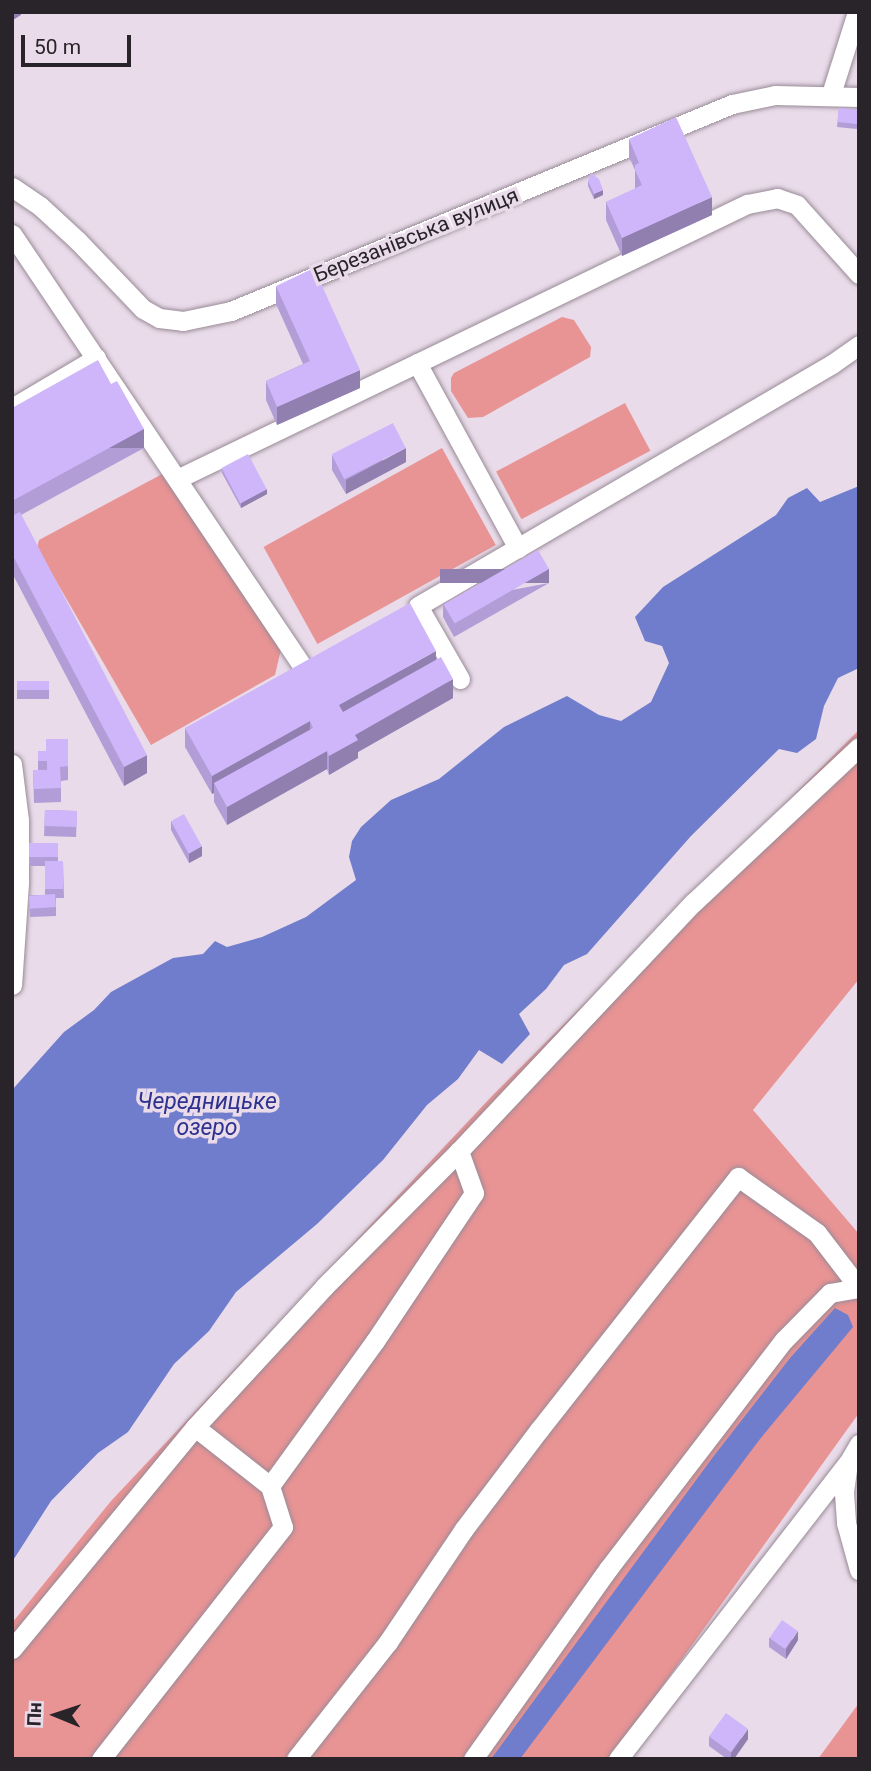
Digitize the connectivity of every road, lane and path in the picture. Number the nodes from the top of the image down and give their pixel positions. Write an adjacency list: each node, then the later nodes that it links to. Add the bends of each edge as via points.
1 (857, 12): 2 (street)
2 (831, 94): 3 (street, Березанівська вулиця); 4 (street, Березанівська вулиця, via 775,95 732,104 231,311 183,321 159,318 143,309 78,241)
3 (859, 97)
4 (12, 187)
5 (12, 234): 8 (street)
6 (859, 275): 9 (street, via 797,205 777,198 747,204)
7 (859, 345): 12 (street)
8 (96, 358): 10 (street); 11 (street)
9 (417, 363): 11 (street); 12 (street)
10 (12, 408)
11 (177, 479): 13 (street)
12 (518, 548): 14 (street, via 418,606)
13 (301, 664)
14 (460, 679)
15 (859, 747): 18 (street, via 694,902)
16 (12, 764): 17 (street, via 19,820)
17 (12, 985)
18 (459, 1151): 20 (street, via 324,1287); 23 (street, via 474,1193)
19 (859, 1288): 27 (street, via 817,1233 738,1177 539,1430 464,1529 388,1642); 28 (street, via 830,1293 784,1340 608,1569)
20 (195, 1427): 23 (street); 25 (street)
21 (859, 1444): 22 (street)
22 (848, 1463): 24 (street, via 846,1523); 29 (street)
23 (270, 1486): 26 (street, via 283,1527)
24 (859, 1570)
25 (12, 1648)
26 (101, 1759)
27 (296, 1759)
28 (473, 1759)
29 (618, 1759)

